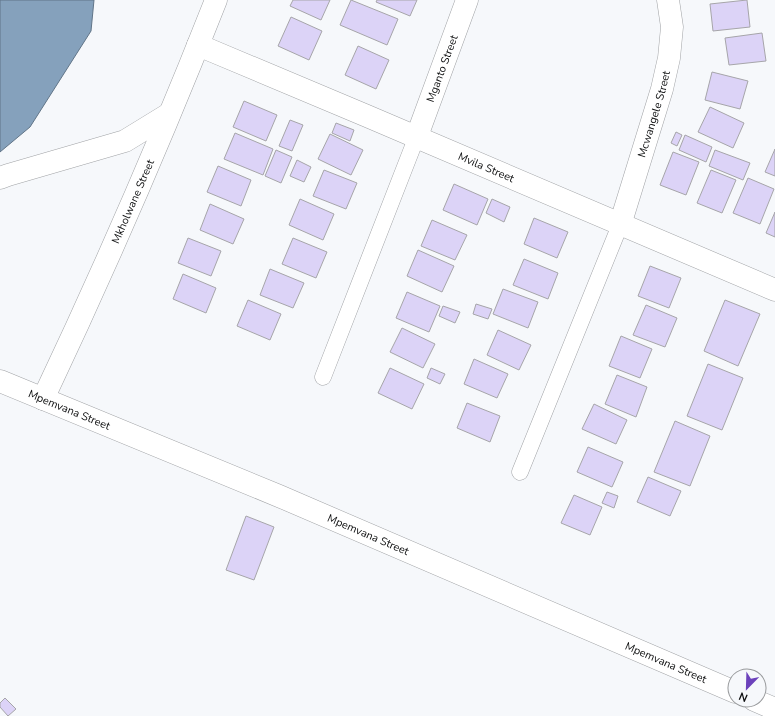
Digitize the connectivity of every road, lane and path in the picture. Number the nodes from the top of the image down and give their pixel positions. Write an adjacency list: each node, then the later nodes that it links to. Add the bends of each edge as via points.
1 (216, 0): 4 (street, Mkholwane Street)
2 (468, 0): 6 (street, Mganto Street)
3 (668, 0): 8 (street, Mcwangele Street, via 672,27 669,58 662,89)
4 (198, 44): 5 (street, Mkholwane Street); 6 (street, Mvila Street)
5 (169, 114): 7 (street, via 125,141); 12 (street, Mkholwane Street, via 84,312)
6 (417, 136): 8 (street, Mvila Street); 10 (lane)
7 (0, 178)
8 (620, 225): 9 (street, Mvila Street); 13 (lane)
9 (775, 290)
10 (323, 377)
11 (0, 381): 12 (street, Mpemvana Street)
12 (43, 399): 14 (street, Mpemvana Street, via 279,496)
13 (520, 472)
14 (727, 689)

